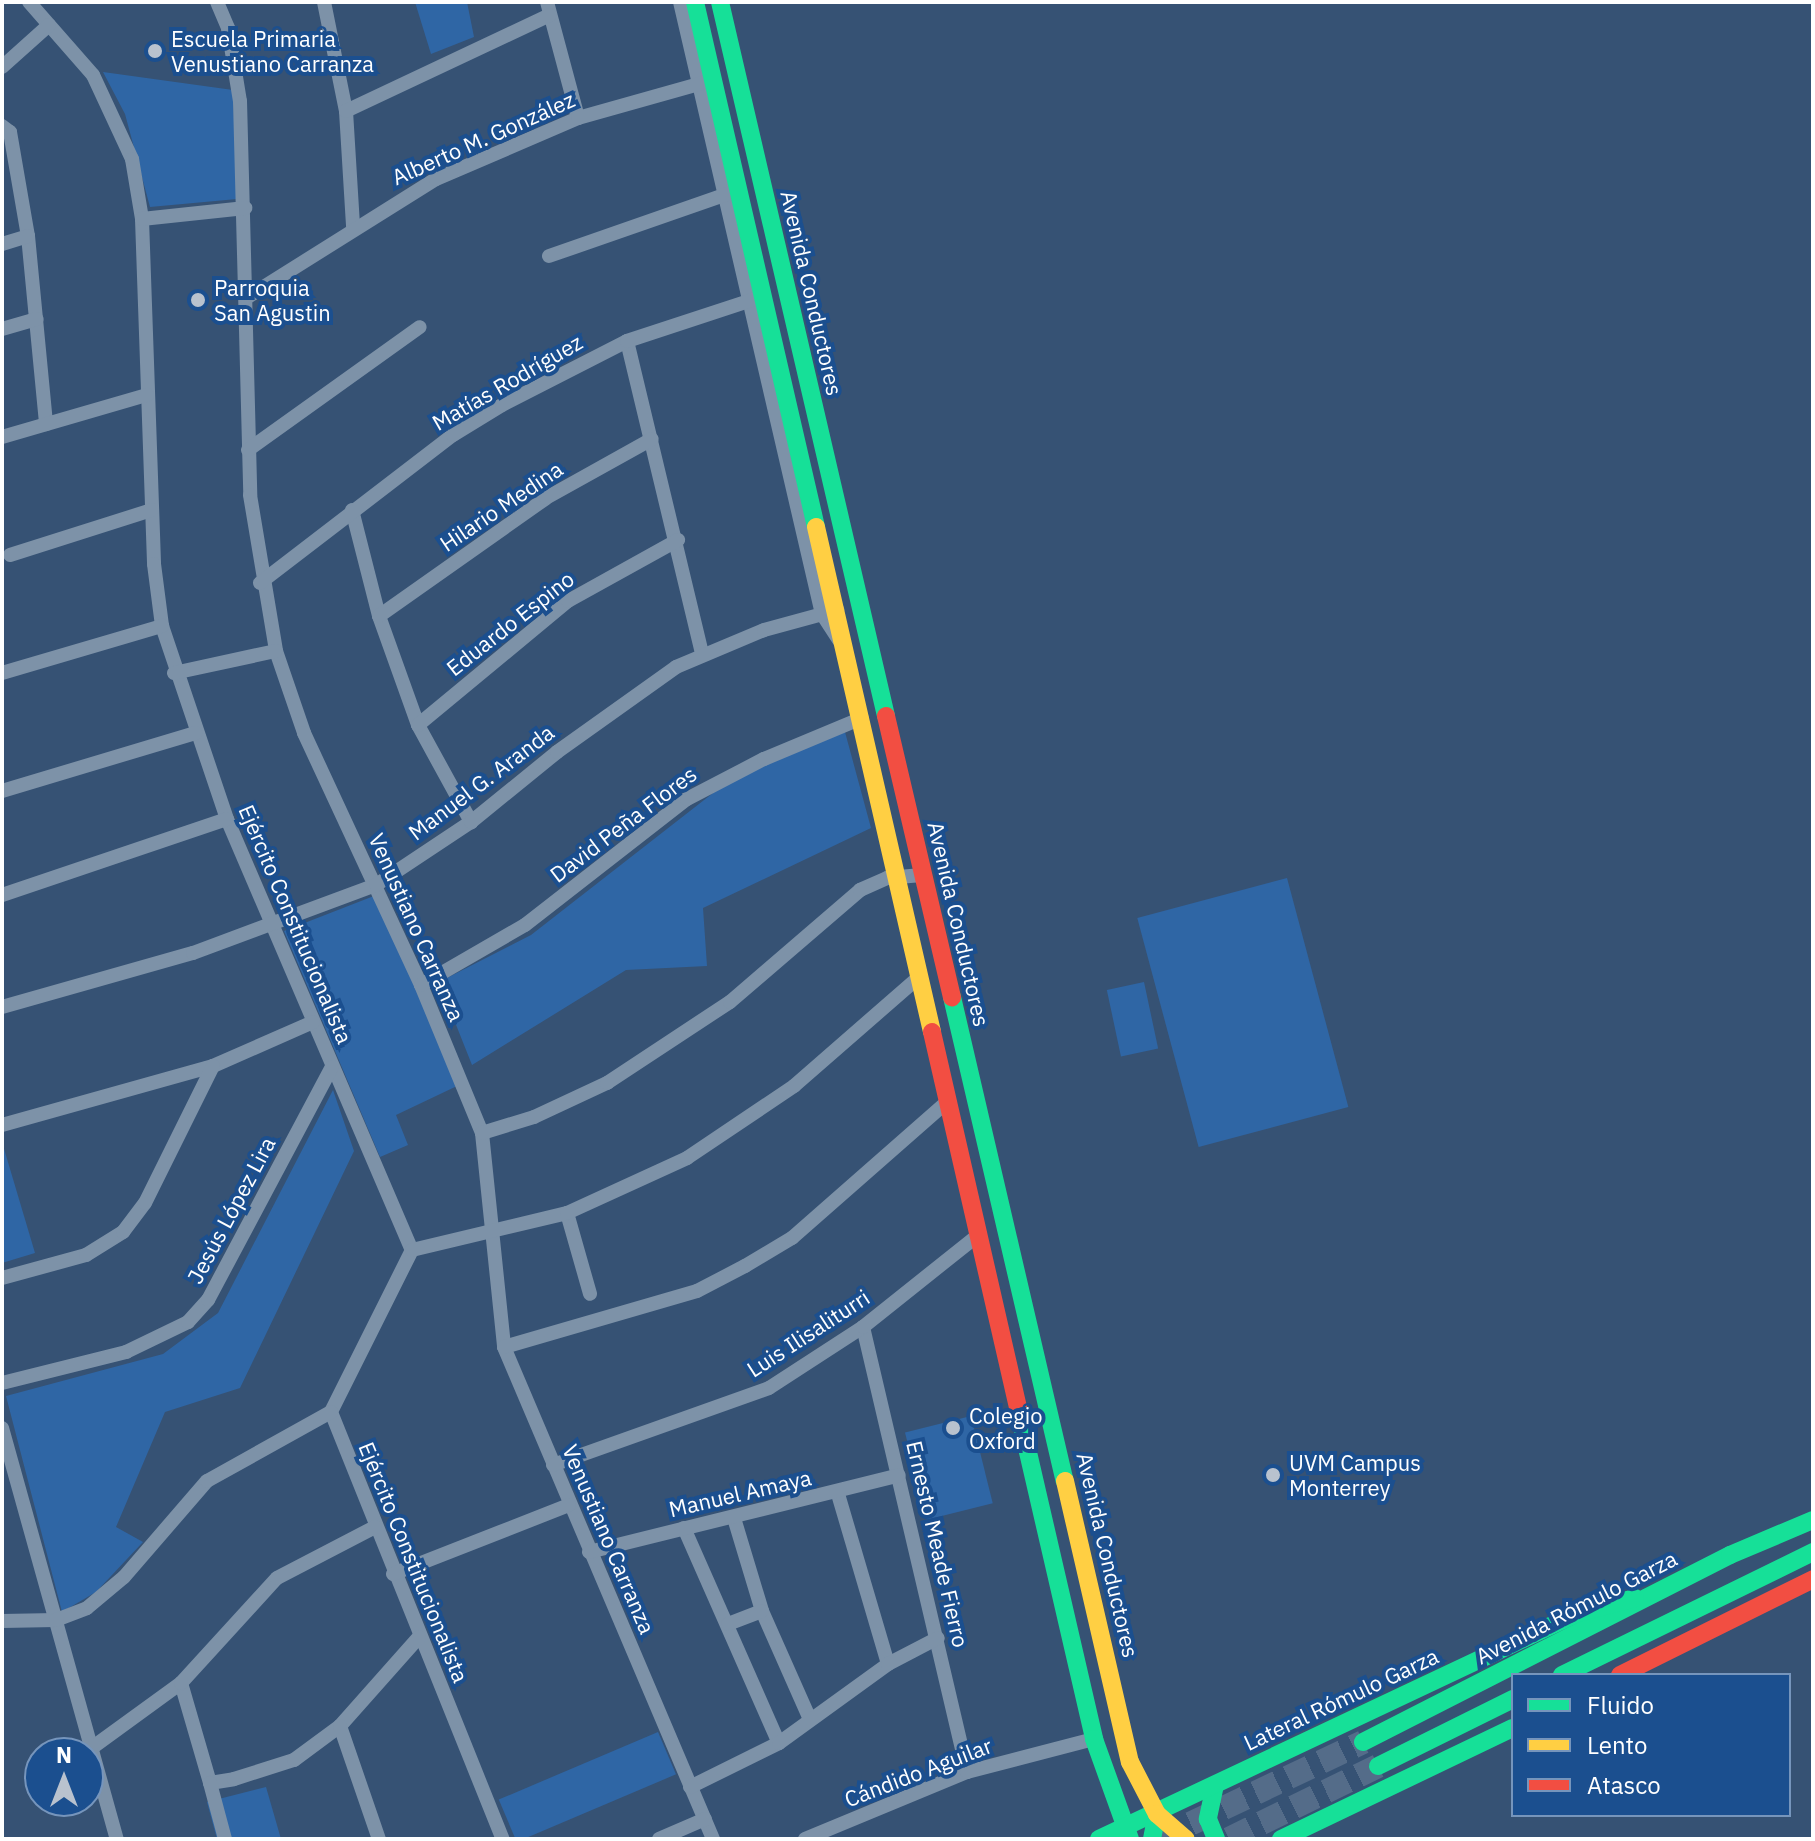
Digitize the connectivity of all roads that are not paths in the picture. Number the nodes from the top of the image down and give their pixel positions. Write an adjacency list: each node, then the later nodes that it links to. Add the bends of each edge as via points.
1 (29, 2): 8 (street, Ejército Constitucionalista)
2 (217, 2): 15 (street, Venustiano Carranza, via 228,28 240,101)
3 (324, 2): 11 (street)
4 (680, 2): 10 (street)
5 (695, 2): 10 (main road)
6 (720, 2): 50 (main road, Avenida Conductores)
7 (549, 8): 11 (street); 12 (street)
8 (49, 25): 9 (street); 16 (street, Ejército Constitucionalista, via 93,75 118,125 132,159)
9 (2, 67)
10 (706, 82): 12 (street, Alberto M. González); 14 (main road)
11 (346, 111): 17 (street)
12 (578, 118): 17 (street, Alberto M. González, via 436,179)
13 (2, 126): 18 (street, via 10,132)
14 (731, 193): 20 (street); 22 (main road)
15 (245, 208): 16 (street); 21 (street, Venustiano Carranza)
16 (142, 219): 27 (street, Ejército Constitucionalista)
17 (353, 227): 21 (street, Alberto M. González)
18 (28, 236): 19 (street); 23 (street)
19 (2, 244)
20 (549, 256)
21 (246, 298): 31 (street, Venustiano Carranza)
22 (755, 299): 26 (street, Matías Rodríguez); 37 (main road)
23 (37, 319): 25 (street); 28 (street)
24 (420, 327): 31 (street)
25 (2, 329)
26 (627, 341): 30 (street); 33 (street, Matías Rodríguez, via 453,435)
27 (147, 395): 28 (street); 32 (street, Ejército Constitucionalista)
28 (46, 424): 29 (street)
29 (2, 437)
30 (652, 439): 34 (street); 38 (street, Hilario Medina, via 546,498)
31 (248, 450): 36 (street, Venustiano Carranza)
32 (152, 510): 35 (street); 39 (street, Ejército Constitucionalista)
33 (352, 510): 36 (street, Matías Rodríguez); 38 (street)
34 (678, 540): 41 (street); 45 (street, Eduardo Espino, via 568,601)
35 (10, 555)
36 (260, 583): 40 (street, Venustiano Carranza)
37 (830, 612): 41 (street, Manuel G. Aranda); 44 (main road, via 847,648)
38 (379, 616): 45 (street)
39 (162, 626): 42 (street); 43 (street, Ejército Constitucionalista)
40 (276, 651): 43 (street); 52 (street, Venustiano Carranza, via 304,733)
41 (702, 653): 49 (street, Manuel G. Aranda, via 557,752)
42 (2, 673)
43 (174, 673): 46 (street, Ejército Constitucionalista)
44 (862, 718): 51 (main road); 56 (street, David Peña Flores, via 687,799 525,925)
45 (418, 725): 49 (street)
46 (195, 733): 47 (street); 48 (street, Ejército Constitucionalista)
47 (2, 791)
48 (227, 819): 53 (street); 54 (street, Ejército Constitucionalista)
49 (471, 822): 52 (street, Manuel G. Aranda)
50 (922, 875): 51 (street); 115 (main road, Avenida Conductores, via 1130,1762)
51 (897, 876): 55 (main road); 63 (street, via 860,890 730,1002 671,1045 567,1104)
52 (376, 885): 54 (street, Manuel G. Aranda); 56 (street, Venustiano Carranza)
53 (2, 895)
54 (271, 927): 57 (street, Manuel G. Aranda); 58 (street, Ejército Constitucionalista)
55 (920, 976): 61 (main road); 64 (street, via 794,1086 722,1137 654,1176)
56 (421, 985): 63 (street, Venustiano Carranza)
57 (2, 1007)
58 (313, 1022): 59 (street); 60 (street, Ejército Constitucionalista)
59 (213, 1066): 62 (street); 68 (street, via 145,1203 123,1232 86,1255)
60 (332, 1067): 67 (street, Ejército Constitucionalista); 72 (street, Jesús López Lira, via 208,1300 188,1322 126,1352)
61 (948, 1101): 66 (main road); 71 (street, via 792,1238 745,1266 697,1291)
62 (2, 1125)
63 (482, 1133): 65 (street, Venustiano Carranza)
64 (567, 1213): 65 (street); 69 (street)
65 (491, 1235): 67 (street); 71 (street, Venustiano Carranza)
66 (977, 1236): 70 (street, Luis Ilisaliturri); 106 (main road)
67 (412, 1250): 73 (street)
68 (2, 1278)
69 (590, 1294)
70 (863, 1327): 75 (street, Luis Ilisaliturri, via 769,1388); 76 (street, Ernesto Meade Fierro)
71 (504, 1347): 75 (street, Venustiano Carranza)
72 (2, 1383)
73 (331, 1412): 81 (street, Ejército Constitucionalista); 91 (street, via 207,1481 124,1577 87,1608)
74 (2, 1428): 91 (street)
75 (553, 1465): 78 (street, Venustiano Carranza)
76 (899, 1475): 77 (street, Manuel Amaya); 95 (street, Ernesto Meade Fierro)
77 (838, 1494): 79 (street, Manuel Amaya); 96 (street)
78 (569, 1505): 83 (street, Venustiano Carranza); 86 (street)
79 (734, 1518): 82 (street, Manuel Amaya); 90 (street)
80 (1813, 1520): 89 (main road, Avenida Rómulo Garza)
81 (375, 1527): 86 (street, Ejército Constitucionalista); 99 (street, via 266,1586)
82 (684, 1528): 83 (street, Manuel Amaya); 93 (street)
83 (589, 1552): 112 (street, Venustiano Carranza)
84 (1813, 1552): 88 (main road)
85 (1813, 1570): 88 (main road)
86 (393, 1574): 94 (street, Ejército Constitucionalista)
87 (1813, 1579): 98 (main road)
88 (1754, 1584): 97 (main road)
89 (1652, 1595): 107 (main road, Avenida Rómulo Garza); 114 (main road, Lateral Rómulo Garza, via 1578,1613)
90 (762, 1611): 93 (street); 101 (street)
91 (56, 1620): 92 (street); 104 (street)
92 (2, 1621)
93 (728, 1624): 108 (street)
94 (419, 1637): 102 (street); 121 (street, Ejército Constitucionalista)
95 (938, 1638): 96 (street); 110 (street, Ernesto Meade Fierro)
96 (888, 1664): 101 (street)
97 (1566, 1673)
98 (1624, 1673)
99 (181, 1683): 105 (street); 111 (street)
100 (1511, 1700): 109 (main road)
101 (809, 1717): 108 (street)
102 (340, 1726): 111 (street, via 294,1760); 120 (street)
103 (1511, 1729): 129 (main road)
104 (90, 1737)
105 (104, 1739)
106 (1094, 1739): 110 (street, Cándido Aguilar); 117 (main road)
107 (1363, 1742)
108 (779, 1743): 112 (street)
109 (1378, 1766)
110 (967, 1772): 124 (street, Cándido Aguilar)
111 (210, 1783): 119 (street)
112 (690, 1787): 116 (street, Venustiano Carranza)
113 (104, 1789): 118 (street)
114 (1213, 1794): 115 (main road, Lateral Rómulo Garza); 127 (main road); 128 (main road, via 1209,1825)
115 (1157, 1814): 117 (main road, Lateral Rómulo Garza); 126 (main road); 127 (main road, Avenida Conductores)
116 (705, 1819): 122 (street); 123 (street, Venustiano Carranza)
117 (1127, 1834): 125 (main road, Lateral Rómulo Garza)
118 (117, 1839)
119 (225, 1839)
120 (379, 1839)
121 (503, 1839)
122 (659, 1839)
123 (713, 1839)
124 (805, 1839)
125 (1099, 1839)
126 (1152, 1839)
127 (1188, 1839)
128 (1216, 1839)
129 (1281, 1839)

